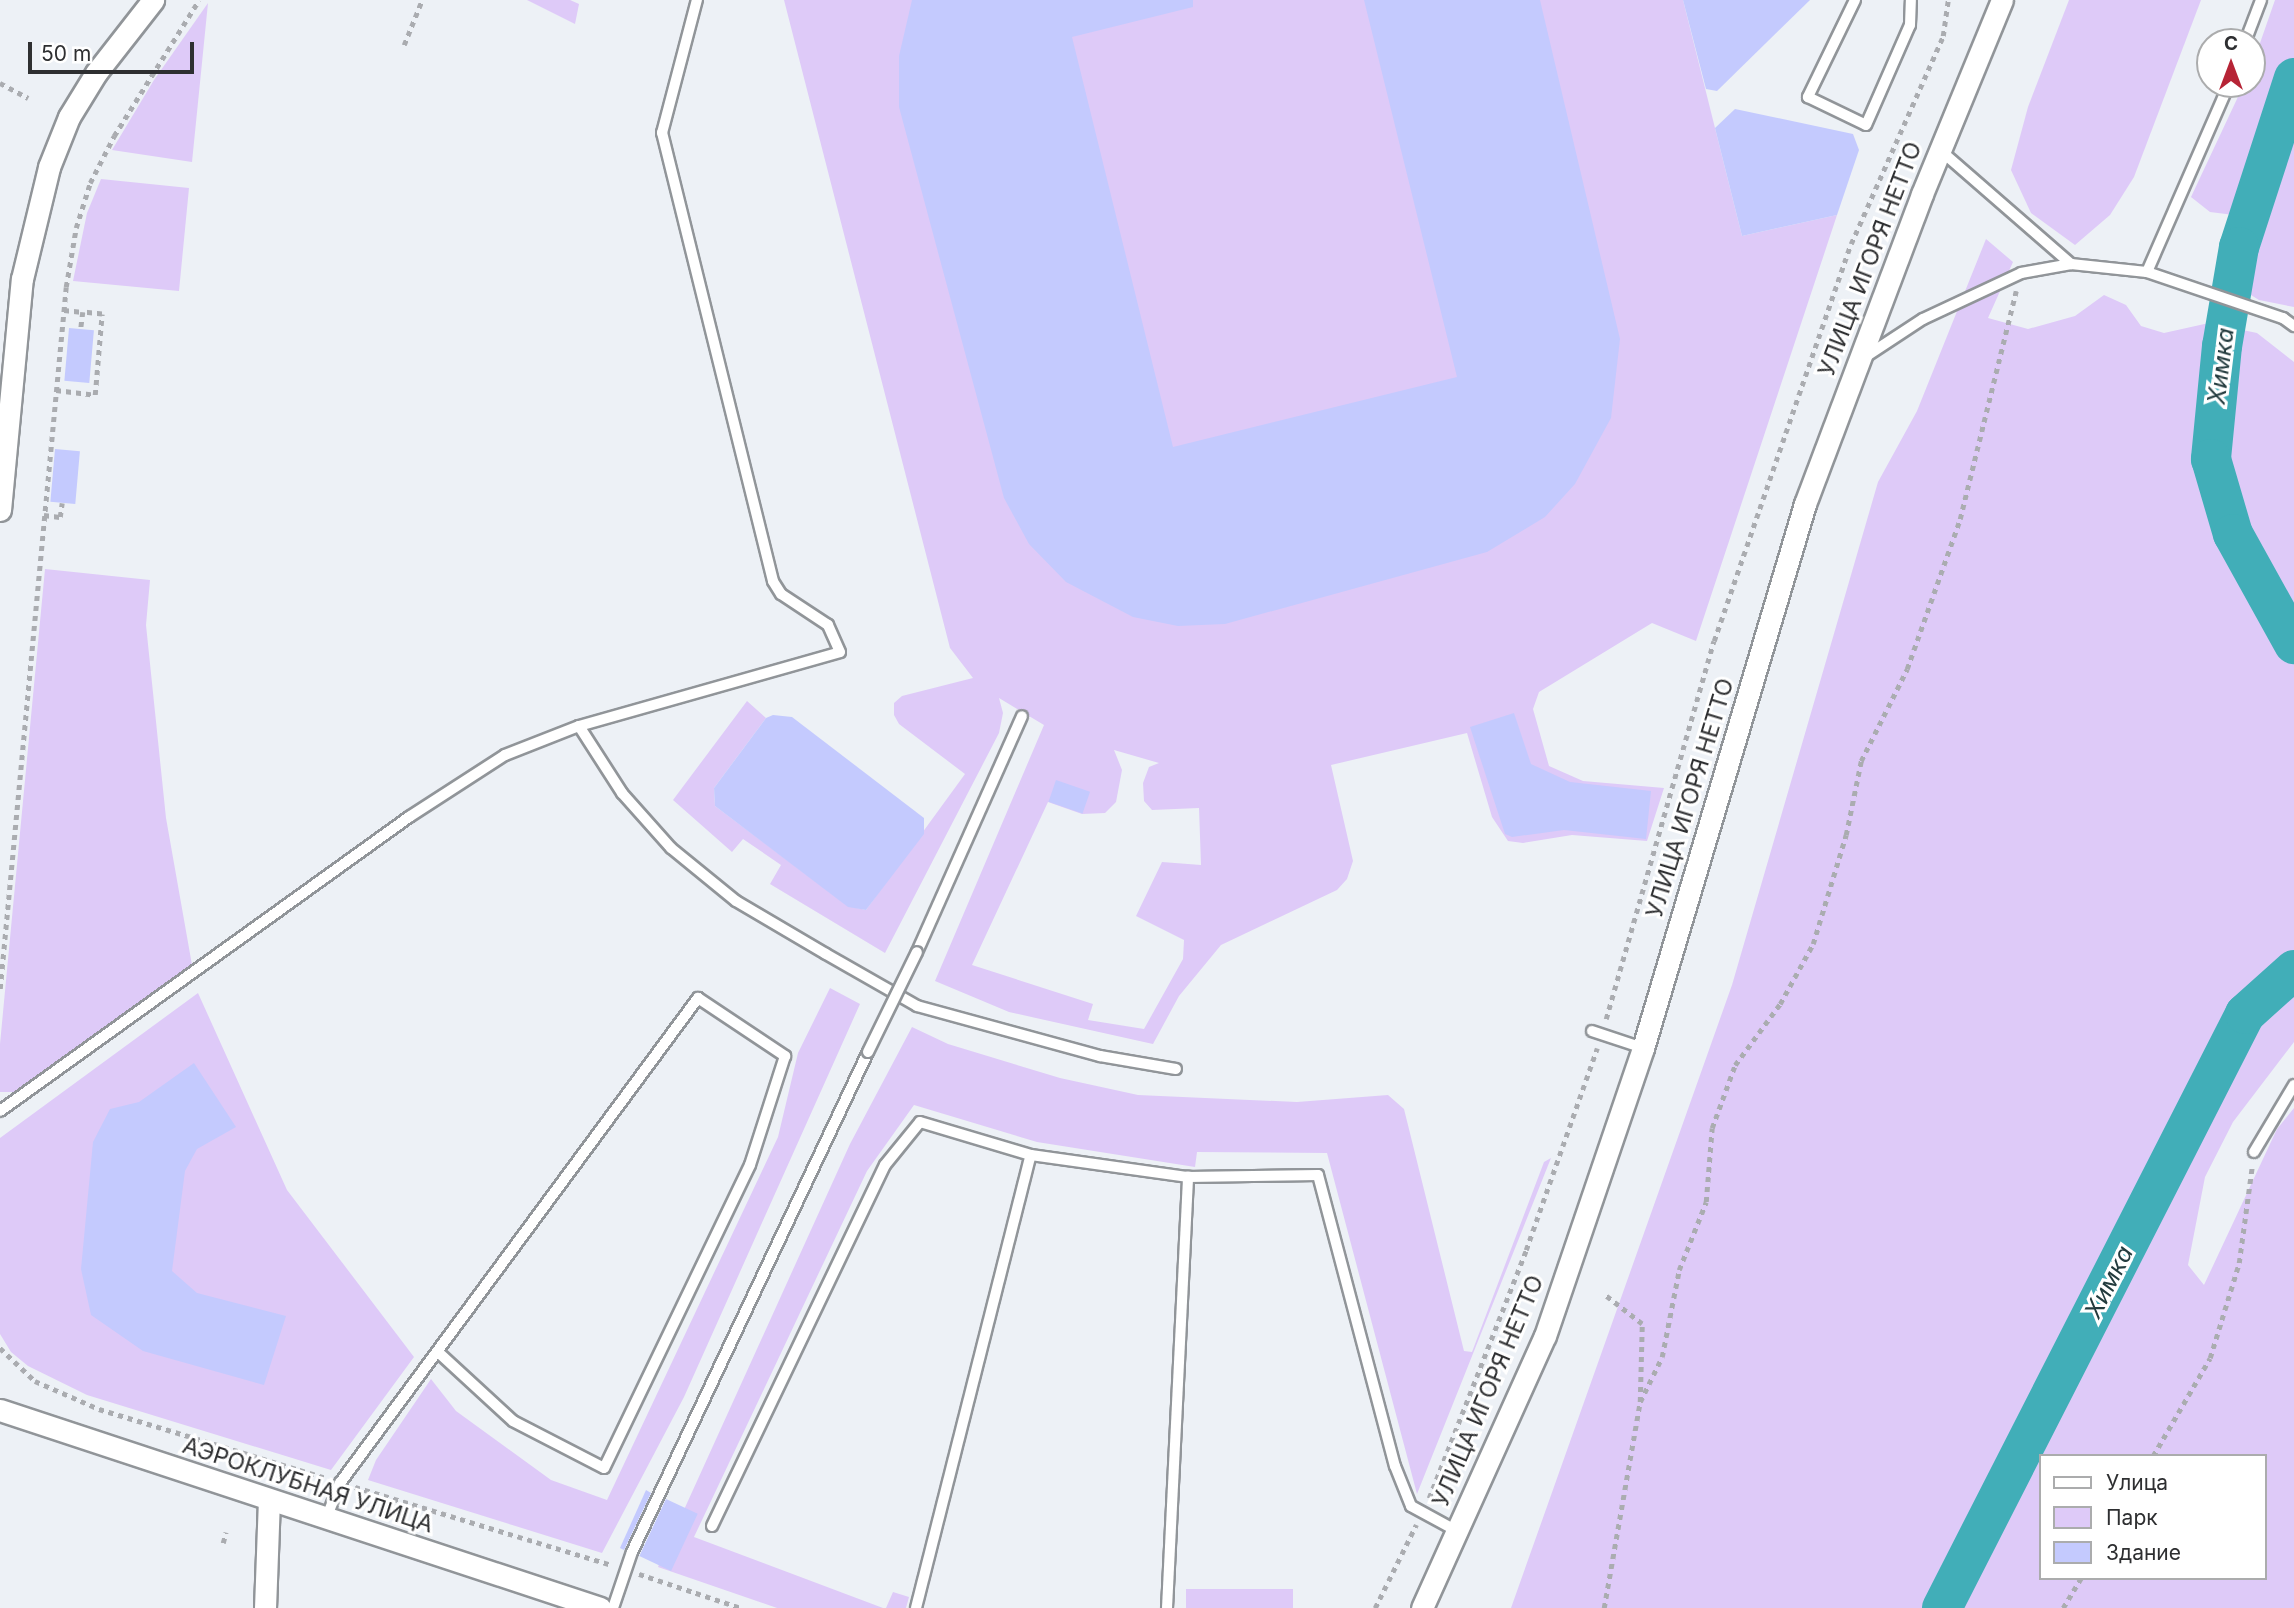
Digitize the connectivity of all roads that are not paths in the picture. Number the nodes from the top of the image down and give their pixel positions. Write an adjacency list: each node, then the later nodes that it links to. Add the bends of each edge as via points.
1 (153, 0): 14 (street, via 111,51 69,117 43,190 22,279)
2 (697, 0): 16 (lane, via 662,133 773,581 781,594 828,625 840,652)
3 (1855, 0): 4 (lane, via 1808,97 1866,125 1910,25)
4 (1911, 0)
5 (2261, 0): 7 (lane)
6 (1997, 5): 9 (street, УЛИЦА ИГОРЯ НЕТТО)
7 (2250, 28)
8 (2223, 98): 11 (lane)
9 (1940, 150): 10 (lane); 13 (street, УЛИЦА ИГОРЯ НЕТТО)
10 (2071, 264): 11 (lane); 13 (lane, via 2021,273 1923,319)
11 (2147, 272): 12 (lane)
12 (2294, 326)
13 (1860, 360): 18 (street, УЛИЦА ИГОРЯ НЕТТО, via 1805,504)
14 (0, 510)
15 (1023, 716): 33 (lane, bridge, via 917,952 625,1570)
16 (579, 726): 19 (lane, via 622,793 671,848 736,901 826,954 917,1006 1100,1056); 21 (lane, via 505,755 409,817)
17 (1597, 1033): 18 (lane)
18 (1643, 1048): 30 (street, УЛИЦА ИГОРЯ НЕТТО, via 1545,1336)
19 (1176, 1069)
20 (2294, 1086): 22 (lane)
21 (0, 1111)
22 (2254, 1152)
23 (1031, 1155): 24 (lane); 29 (lane, via 920,1122 885,1165); 34 (lane)
24 (1188, 1177): 30 (lane, via 1318,1175 1395,1466 1411,1506); 35 (lane)
25 (437, 1351): 25 (lane, via 513,1421 604,1468 750,1165 785,1056 698,999); 28 (lane, via 340,1483)
26 (0, 1410): 27 (street, АЭРОКЛУБНАЯ УЛИЦА)
27 (269, 1501): 28 (street, АЭРОКЛУБНАЯ УЛИЦА); 31 (street)
28 (326, 1520): 32 (street, АЭРОКЛУБНАЯ УЛИЦА)
29 (712, 1526)
30 (1457, 1531): 36 (street, УЛИЦА ИГОРЯ НЕТТО)
31 (265, 1608)
32 (600, 1608)
33 (613, 1608)
34 (916, 1608)
35 (1167, 1608)
36 (1422, 1608)

